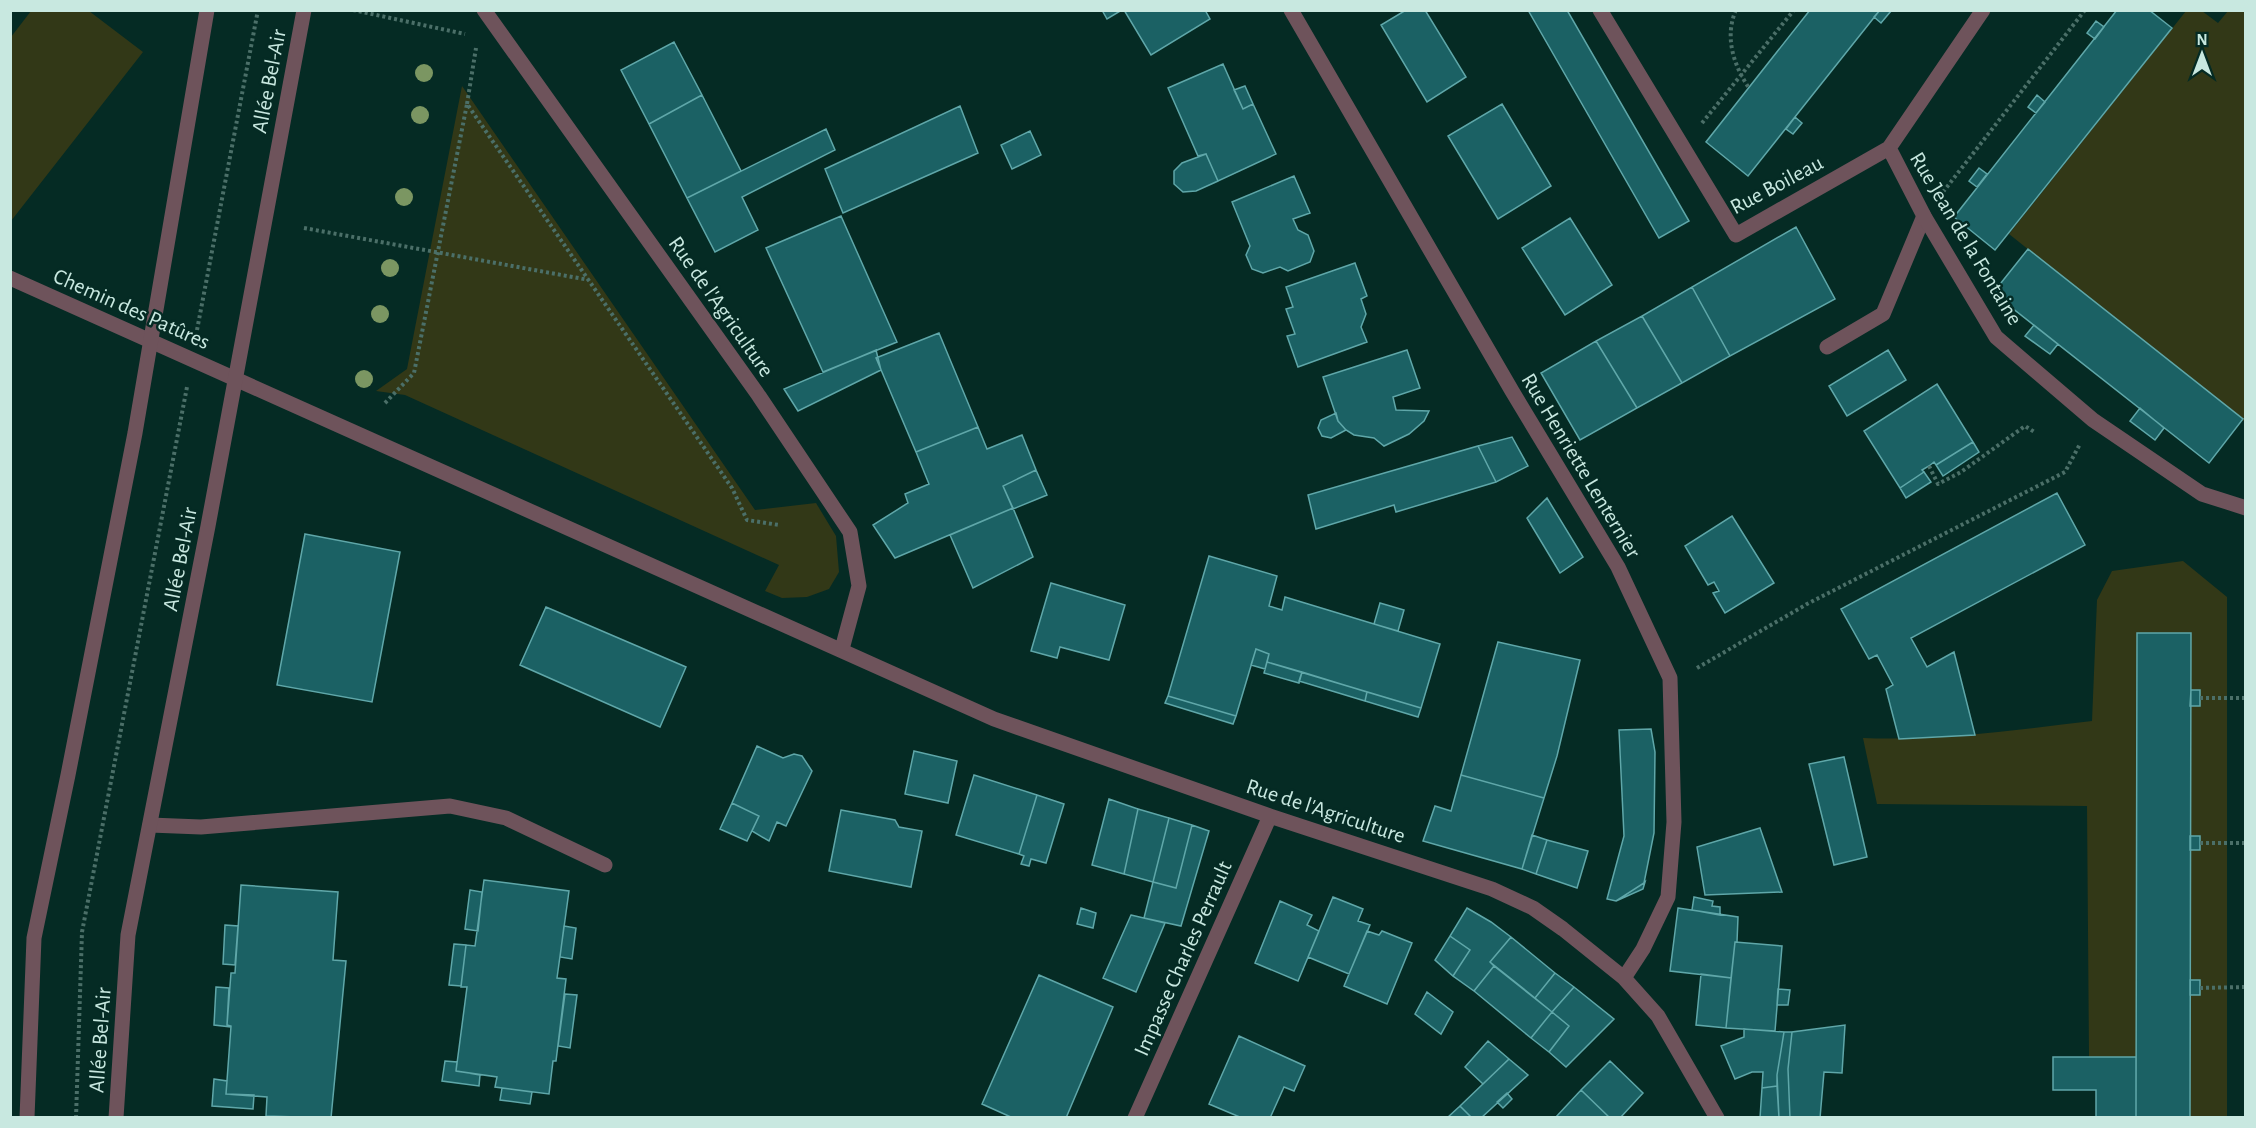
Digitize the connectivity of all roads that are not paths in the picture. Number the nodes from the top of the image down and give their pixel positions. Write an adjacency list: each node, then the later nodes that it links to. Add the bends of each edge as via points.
1 (207, 10): 10 (street)
2 (304, 10): 12 (street, Allée Bel-Air)
3 (484, 10): 14 (street, Rue de l'Agriculture, via 752,386 850,532 859,586)
4 (1291, 10): 18 (street, Rue Henriette Lenternier, via 1618,567 1670,678 1674,822 1668,897)
5 (1600, 10): 7 (street, Rue Boileau, via 1736,235)
6 (1983, 10): 7 (street, Rue Boileau)
7 (1889, 148): 8 (street, Rue Jean de la Fontaine)
8 (1924, 216): 11 (street, via 1883,314); 13 (street, Rue Jean de la Fontaine, via 1996,337 2093,420 2202,494)
9 (10, 278): 10 (street, Chemin des Patûres)
10 (151, 340): 12 (street, Chemin des Patûres); 19 (street, via 69,775 34,938)
11 (1827, 347)
12 (236, 378): 14 (street, Rue de l'Agriculture); 16 (street, Allée Bel-Air)
13 (2246, 508)
14 (842, 649): 15 (street, Rue de l'Agriculture, via 994,719)
15 (1270, 816): 18 (street, Rue de l'Agriculture, via 1492,889 1533,908); 21 (street, Impasse Charles Perrault)
16 (150, 825): 17 (street, via 201,827 450,806 506,818); 20 (street, Allée Bel-Air, via 128,935)
17 (605, 865)
18 (1624, 978): 22 (street, Rue de l'Agriculture, via 1658,1016)
19 (27, 1118)
20 (116, 1118)
21 (1135, 1118)
22 (1717, 1118)

